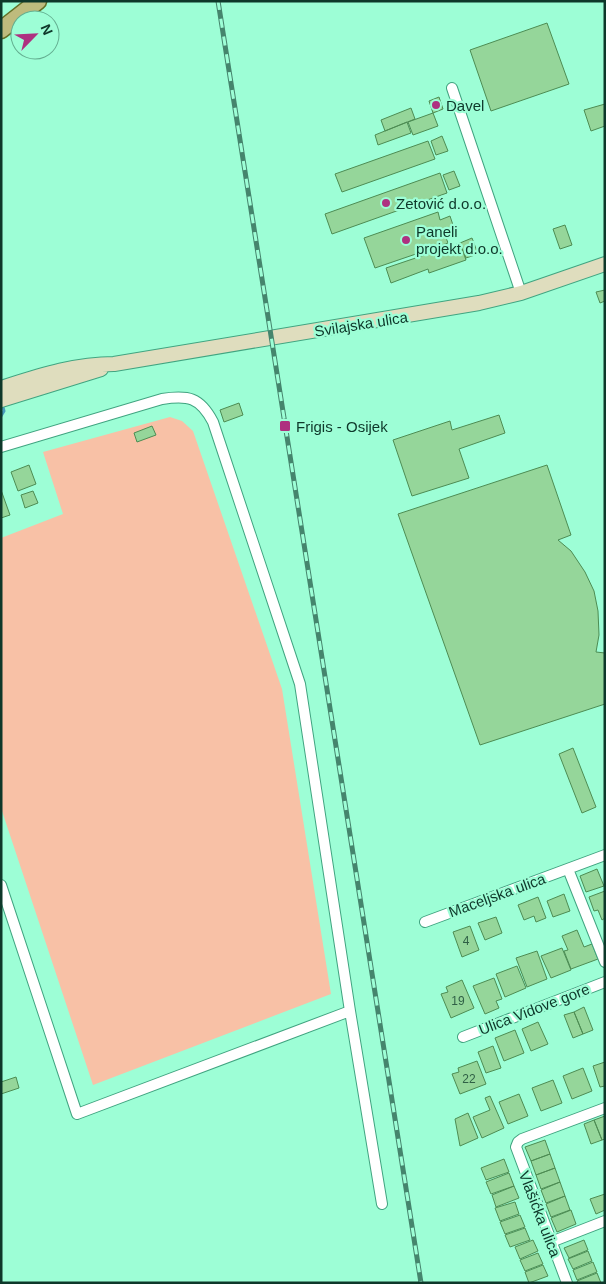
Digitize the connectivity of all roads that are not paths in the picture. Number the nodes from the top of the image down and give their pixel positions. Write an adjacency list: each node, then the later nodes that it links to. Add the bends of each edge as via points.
1 (38, 1): 2 (main road)
2 (1, 30)
3 (452, 88): 5 (street)
4 (605, 264): 5 (main road, Svilajska ulica)
5 (521, 293): 6 (main road, Svilajska ulica, via 442,310)
6 (114, 364): 7 (main road, Svilajska ulica, via 61,370); 8 (main road, Svilajska ulica)
7 (1, 388)
8 (1, 400)
9 (1, 447): 16 (street, via 178,396 199,402 207,410 218,434 300,684)
10 (605, 855): 11 (street, Maceljska ulica)
11 (568, 869): 13 (street, Maceljska ulica); 14 (street)
12 (1, 885): 16 (street, via 77,1114)
13 (425, 922)
14 (605, 962)
15 (605, 982): 17 (street, Ulica Vidove gore)
16 (350, 1011): 19 (street)
17 (463, 1037)
18 (605, 1108): 21 (street, Vlašićka ulica, via 517,1144 516,1152)
19 (382, 1204)
20 (605, 1221): 21 (street)
21 (551, 1242): 22 (street, Vlašićka ulica)
22 (567, 1283)

